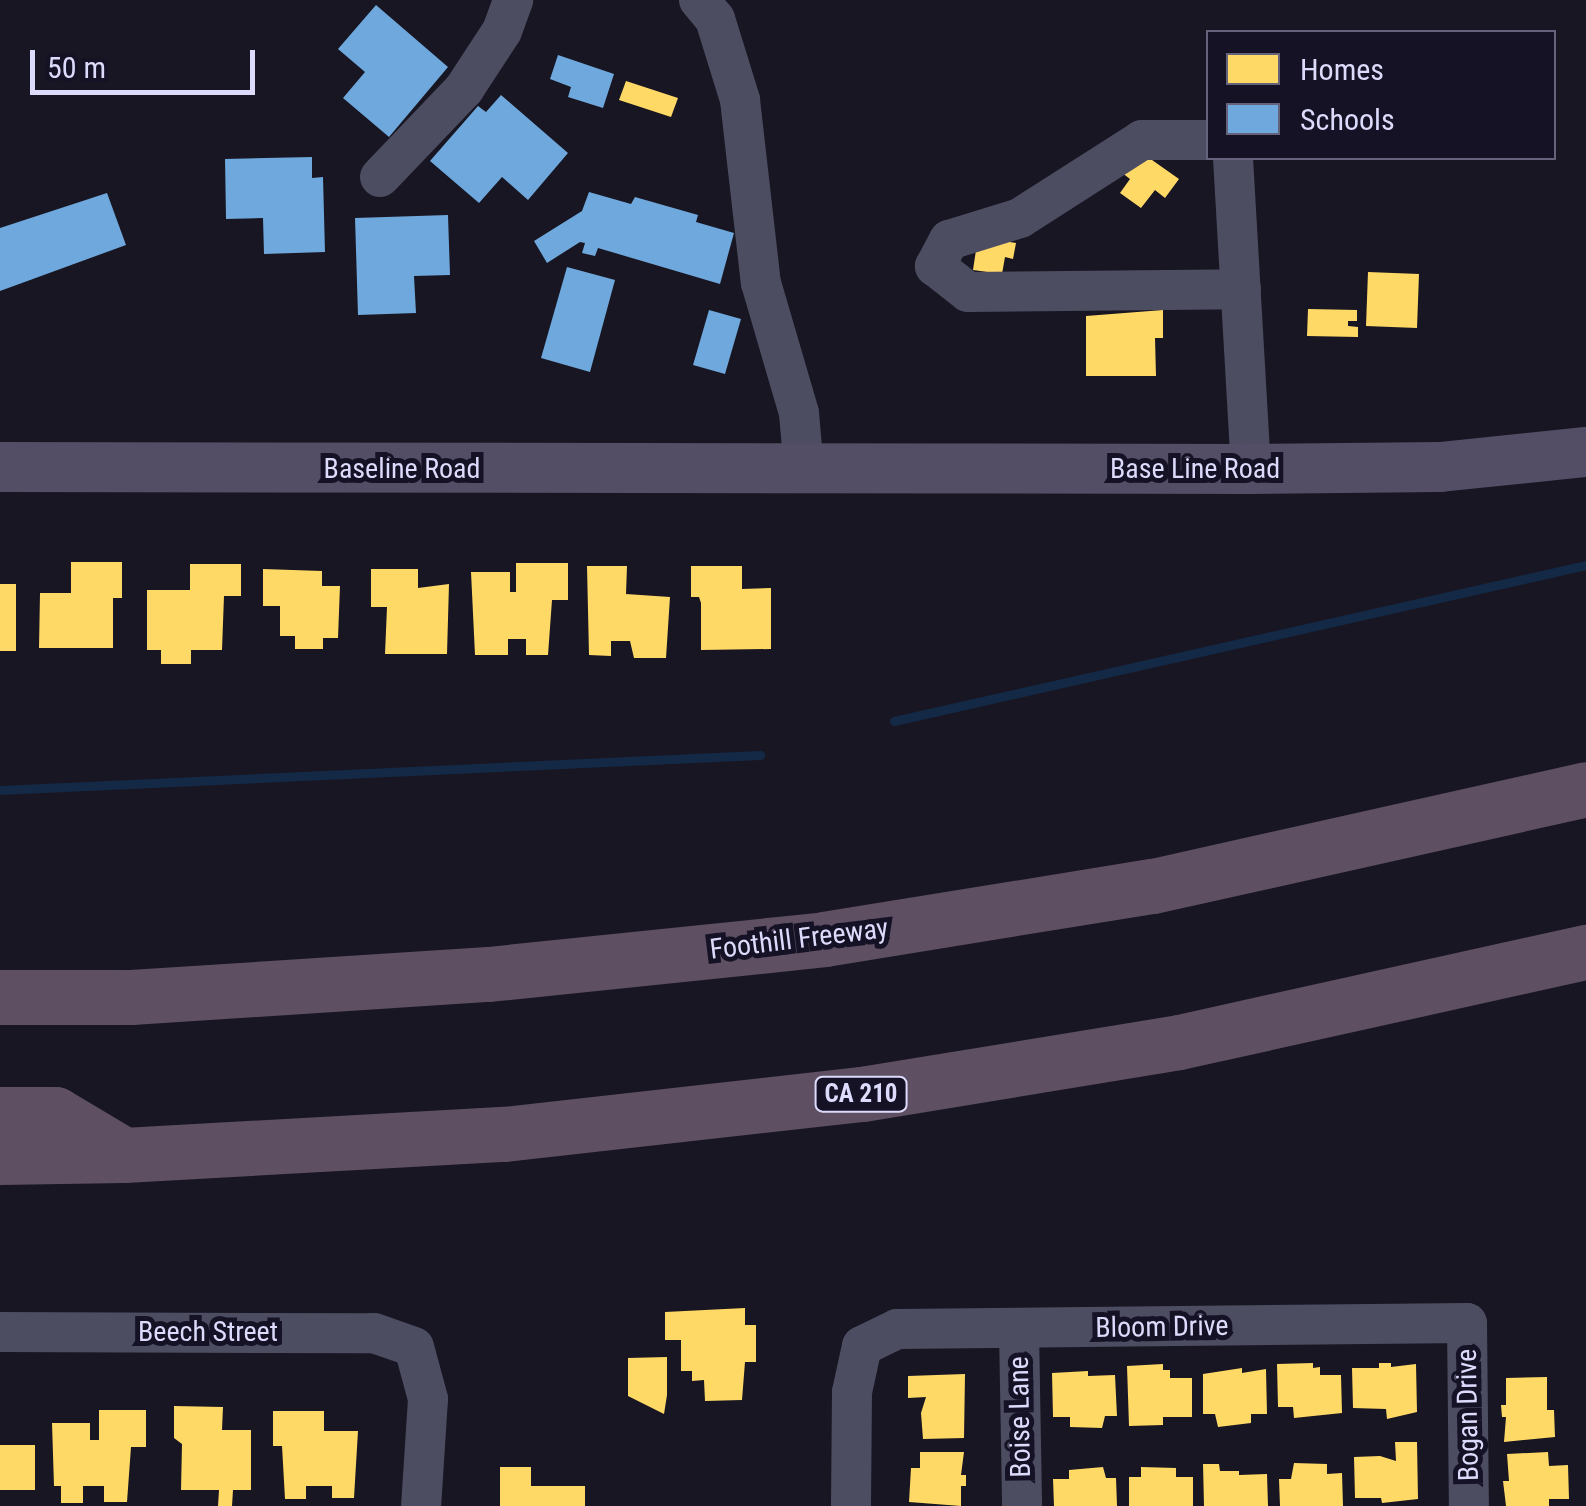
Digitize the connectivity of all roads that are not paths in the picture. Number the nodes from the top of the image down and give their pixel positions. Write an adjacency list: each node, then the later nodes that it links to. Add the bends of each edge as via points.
1 (513, 0): 5 (street, via 502,32 464,89)
2 (698, 0): 10 (street, via 715,18 740,100 761,283 799,413)
3 (1206, 140): 6 (street, via 1142,140 1020,218 950,240 934,266 968,292)
4 (1233, 160): 6 (street)
5 (380, 177)
6 (1240, 289): 9 (street)
7 (1586, 452): 9 (main road, Base Line Road, via 1440,466)
8 (0, 466): 10 (main road, Baseline Road)
9 (1250, 469): 10 (main road, Base Line Road)
10 (804, 471)
11 (1586, 790): 13 (highway, Foothill Freeway, via 1152,886 824,939 488,974)
12 (1586, 952): 17 (highway, CA 210, via 1179,1042 862,1094 504,1134)
13 (132, 996): 14 (highway, Foothill Freeway); 15 (highway, via 72,1032)
14 (0, 997)
15 (0, 1033)
16 (0, 1114): 17 (highway, via 54,1114)
17 (124, 1155): 18 (highway, CA 210)
18 (0, 1157)
19 (1467, 1323): 20 (street, Bloom Drive); 25 (street, Bogan Drive)
20 (1019, 1329): 23 (street, Bloom Drive, via 897,1329 862,1346 852,1392); 24 (street, Boise Lane)
21 (0, 1332): 22 (street, Beech Street, via 374,1333 414,1347 428,1400)
22 (421, 1506)
23 (851, 1506)
24 (1022, 1506)
25 (1469, 1506)

